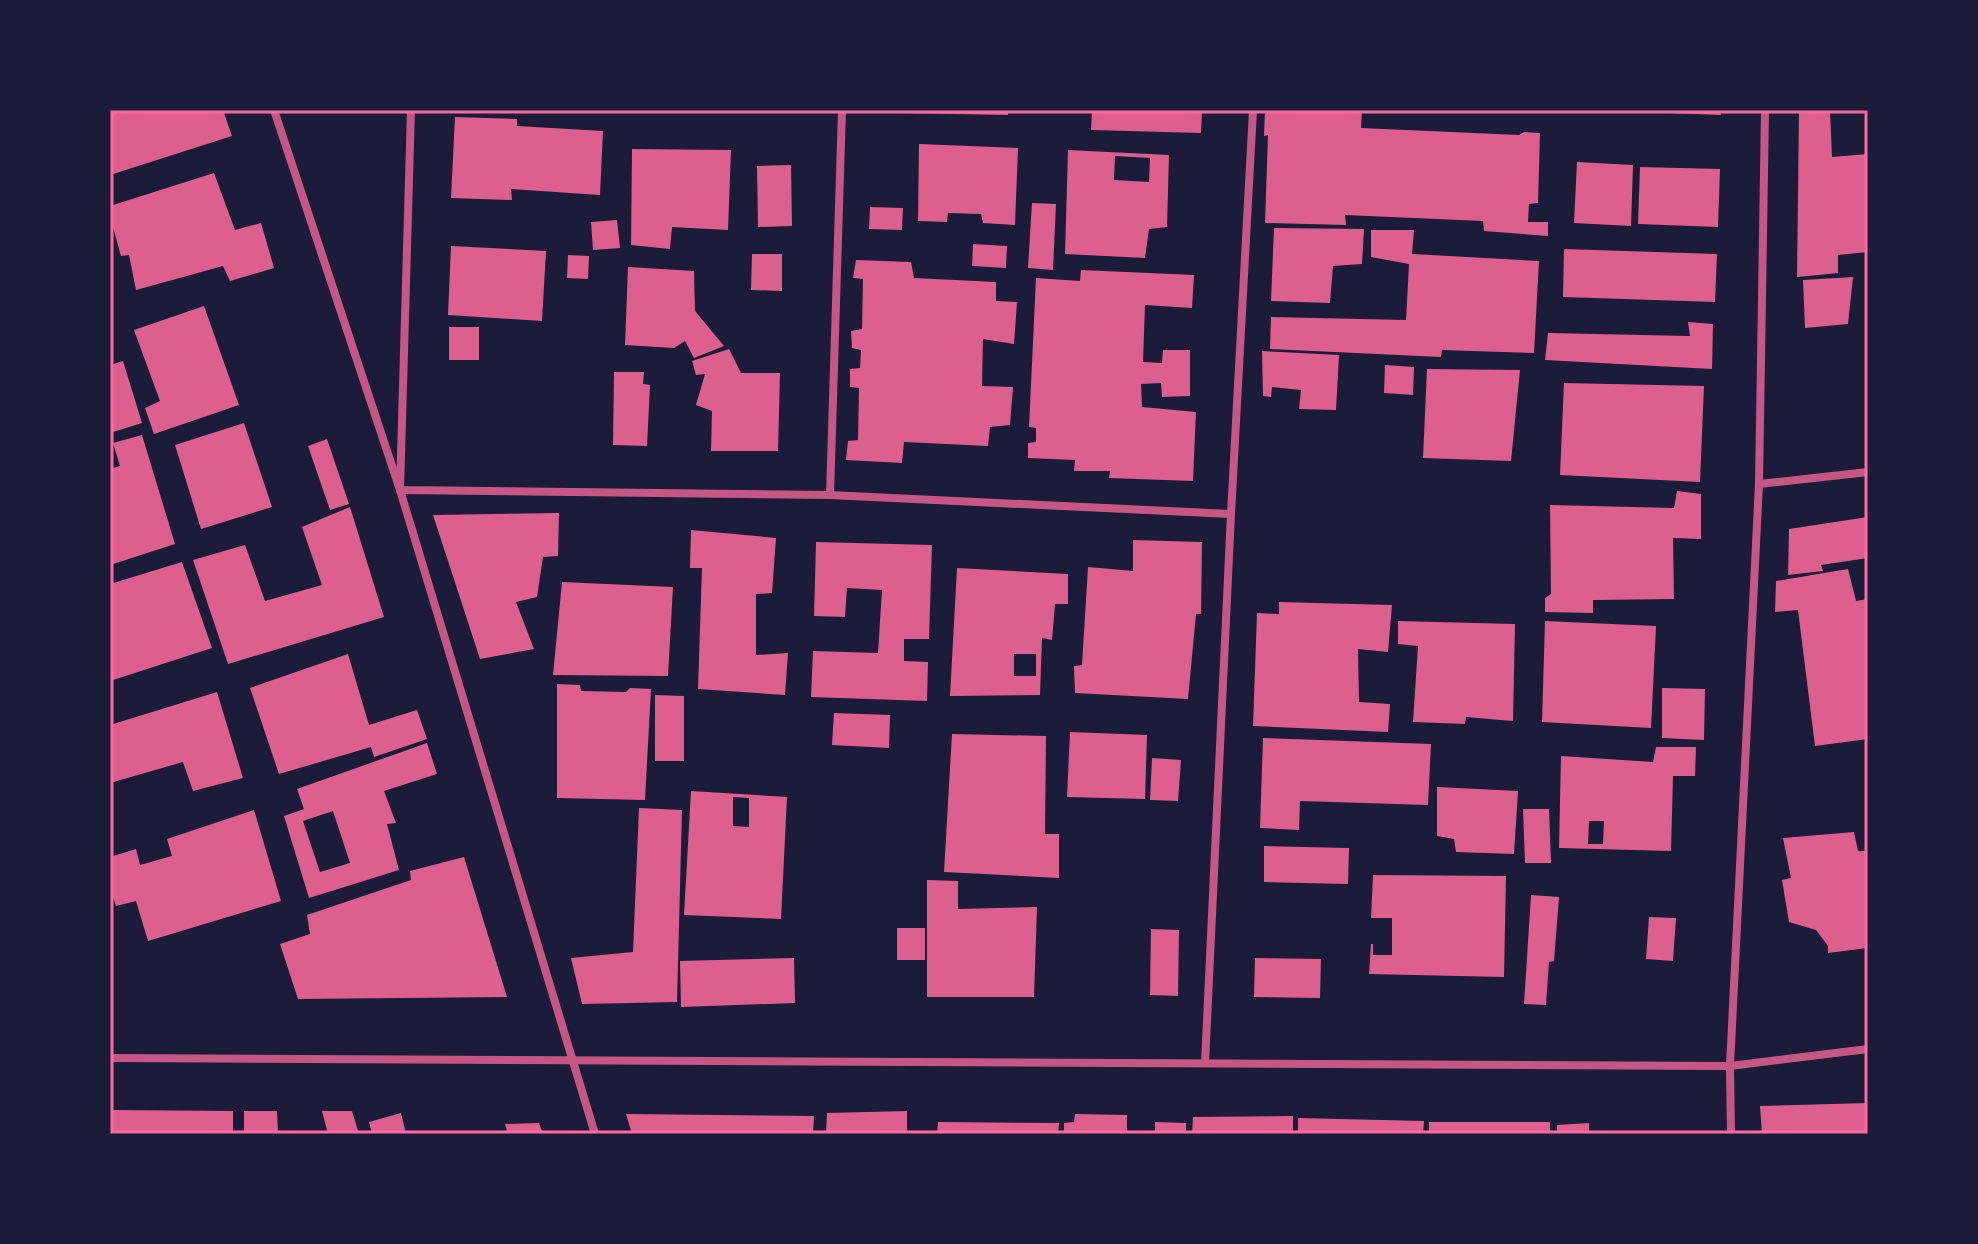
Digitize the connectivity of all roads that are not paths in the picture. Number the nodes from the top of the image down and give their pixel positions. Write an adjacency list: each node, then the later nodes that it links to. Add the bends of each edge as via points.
1 (274, 110): 8 (street)
2 (411, 110): 8 (street)
3 (842, 110): 9 (street)
4 (1253, 110): 10 (street)
5 (1765, 110): 7 (street)
6 (1868, 472): 7 (street)
7 (1759, 484): 15 (street)
8 (400, 490): 9 (street); 13 (street)
9 (830, 495): 10 (street)
10 (1231, 514): 14 (street)
11 (1868, 1049): 15 (street)
12 (110, 1058): 13 (street)
13 (573, 1061): 14 (street); 16 (street)
14 (1205, 1063): 15 (street)
15 (1730, 1066): 17 (street)
16 (595, 1134)
17 (1731, 1134)

